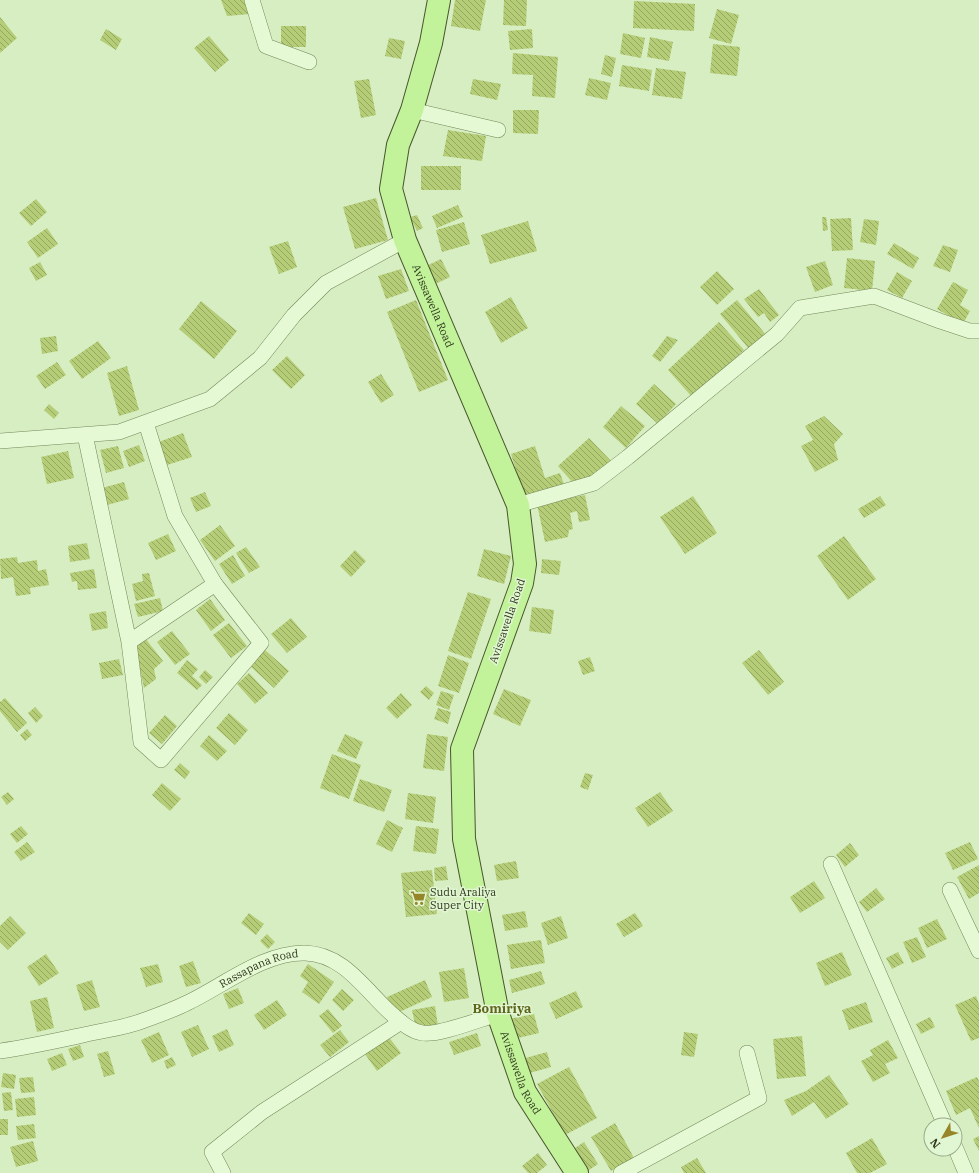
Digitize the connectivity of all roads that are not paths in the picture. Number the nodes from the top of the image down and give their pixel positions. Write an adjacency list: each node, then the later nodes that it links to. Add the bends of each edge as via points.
1 (252, 0): 3 (street, via 266,46)
2 (439, 0): 4 (main road, Avissawella Road, via 432,43)
3 (309, 62)
4 (412, 110): 5 (street); 6 (main road, Avissawella Road, via 398,145 392,189)
5 (498, 130)
6 (405, 240): 8 (street, via 326,283 294,315 260,358 210,399); 11 (main road, Avissawella Road)
7 (979, 331): 11 (street, via 970,331 940,321 874,296 800,308 777,334 594,483)
8 (146, 423): 9 (street, via 119,432); 12 (street, via 175,516)
9 (85, 435): 10 (street); 13 (street)
10 (0, 441)
11 (518, 505): 17 (main road, Avissawella Road, via 525,564 522,583 462,749 464,839)
12 (215, 584): 13 (street); 13 (street, via 261,643 161,760 141,742)
13 (129, 642)
14 (831, 864): 21 (street)
15 (950, 890): 16 (street)
16 (979, 950)
17 (498, 1014): 18 (street, Rassapana Road, via 432,1033 412,1030); 24 (main road, Avissawella Road, via 525,1092)
18 (400, 1022): 19 (street, Rassapana Road, via 343,965 321,955 306,953 278,958 252,968 187,1003 144,1021 116,1029); 23 (street, via 262,1112 212,1152)
19 (0, 1051)
20 (747, 1053): 25 (street, via 759,1098)
21 (942, 1117)
22 (959, 1157): 26 (street)
23 (224, 1173)
24 (577, 1173)
25 (621, 1173)
26 (966, 1173)

